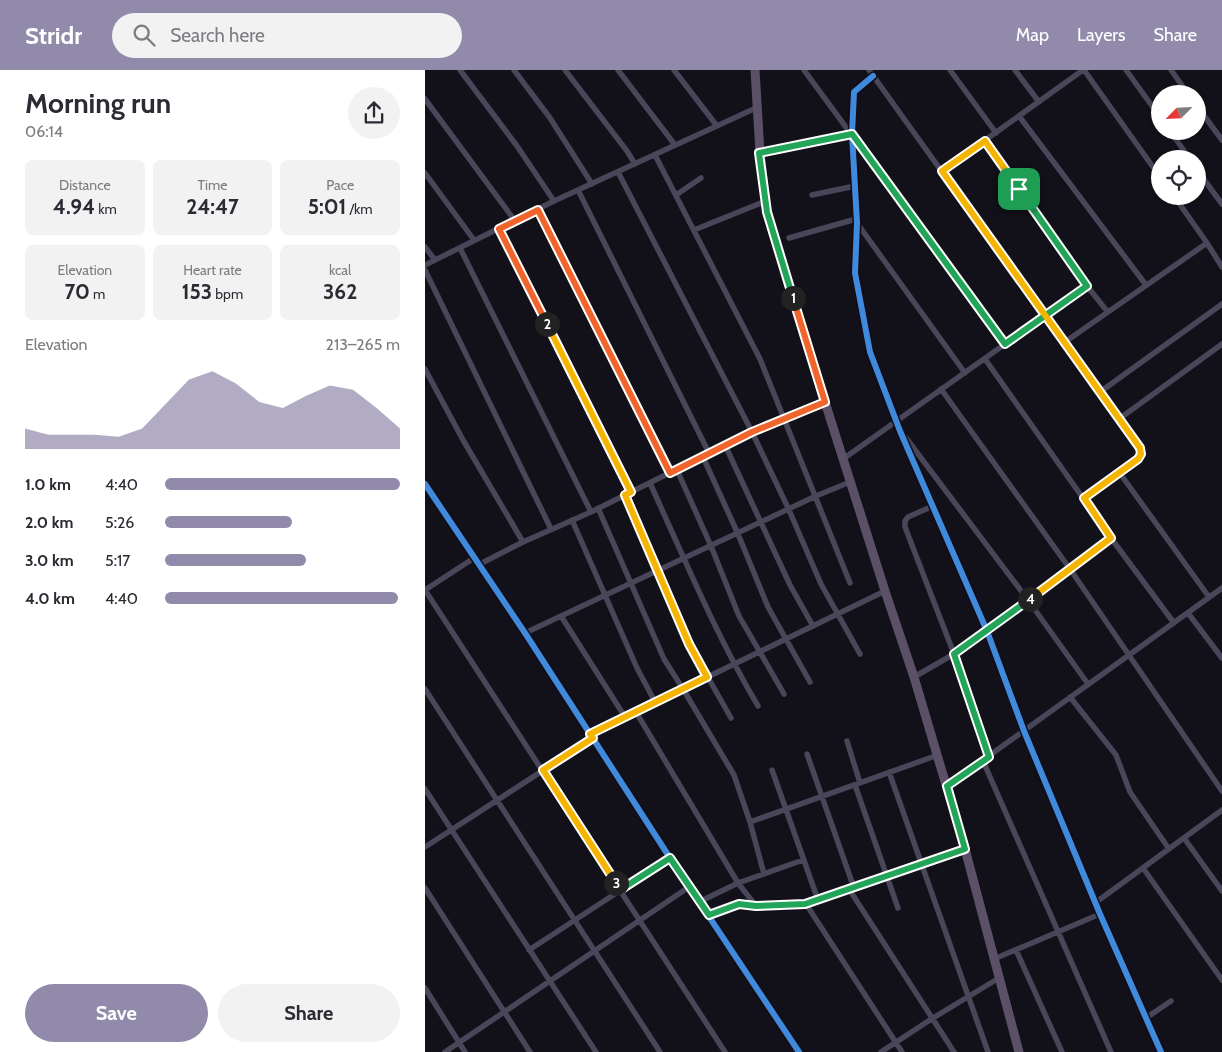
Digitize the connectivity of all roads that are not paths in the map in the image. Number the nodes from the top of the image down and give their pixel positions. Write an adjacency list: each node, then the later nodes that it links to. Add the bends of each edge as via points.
1 (460, 70): 42 (street)
2 (514, 70): 37 (street, via 550,118)
3 (565, 70): 31 (street)
4 (618, 70): 27 (street)
5 (674, 70): 22 (street)
6 (755, 70): 19 (main road)
7 (804, 70): 24 (street)
8 (869, 70): 14 (street)
9 (950, 70): 23 (street)
10 (1015, 70): 17 (street)
11 (1084, 70): 17 (street); 30 (street)
12 (1126, 70): 18 (street)
13 (1171, 70): 15 (street)
14 (873, 76): 24 (street, via 854,92); 32 (street)
15 (1182, 85)
16 (425, 99): 47 (street)
17 (1039, 102): 20 (street)
18 (1151, 105)
19 (758, 107): 22 (street); 28 (main road)
20 (1019, 116): 23 (street); 60 (street)
21 (1206, 118): 25 (street)
22 (717, 126): 27 (street)
23 (995, 133): 26 (street)
24 (852, 134): 28 (street); 38 (street); 66 (street)
25 (1222, 140)
26 (985, 141): 32 (street); 61 (street)
27 (675, 145): 29 (street)
28 (759, 153): 43 (main road)
29 (655, 155): 31 (street); 40 (street)
30 (1151, 163)
31 (635, 164): 33 (street)
32 (942, 171): 64 (street)
33 (618, 172): 37 (street); 78 (street)
34 (425, 173): 52 (street)
35 (701, 178): 40 (street)
36 (1206, 182): 44 (street)
37 (592, 184): 39 (street)
38 (855, 186): 41 (street); 48 (street)
39 (578, 190): 42 (street); 80 (street)
40 (675, 195): 50 (street)
41 (813, 195)
42 (554, 201): 46 (street)
43 (766, 201): 50 (street); 73 (main road)
44 (1222, 204)
45 (1180, 205): 53 (street)
46 (538, 210): 47 (street); 83 (street)
47 (515, 220): 49 (street)
48 (857, 221): 51 (street); 70 (street); 76 (street, via 855,273 870,352)
49 (499, 229): 52 (street); 88 (street)
50 (694, 230): 74 (street, via 760,359)
51 (789, 238)
52 (474, 240): 55 (street)
53 (1207, 242): 58 (street); 60 (street)
54 (425, 246): 56 (street)
55 (460, 248): 56 (street); 94 (street)
56 (435, 260): 57 (street)
57 (425, 265)
58 (1222, 267)
59 (425, 270): 97 (street)
60 (1146, 285): 63 (street)
61 (1087, 286): 63 (street); 64 (street)
62 (1222, 304): 72 (street)
63 (1107, 311): 65 (street)
64 (1046, 315): 65 (street); 66 (street)
65 (1065, 342): 72 (street)
66 (1005, 344): 68 (street)
67 (1222, 344): 75 (street)
68 (985, 358): 70 (street); 90 (street)
69 (425, 370): 100 (street)
70 (965, 373): 71 (street)
71 (941, 389): 76 (street); 105 (street)
72 (1100, 392): 75 (street)
73 (825, 402): 74 (street); 82 (main road)
74 (785, 419): 78 (street); 89 (street)
75 (1119, 419): 84 (street, via 1141,454)
76 (896, 421): 77 (street); 82 (street)
77 (900, 431): 91 (street); 113 (street)
78 (752, 432): 79 (street); 93 (street)
79 (725, 445): 80 (street); 96 (street)
80 (709, 453): 81 (street)
81 (703, 457): 83 (street); 98 (street)
82 (843, 458): 85 (main road)
83 (673, 471): 86 (street); 101 (street)
84 (1119, 472): 90 (street); 112 (street)
85 (850, 482): 89 (street); 110 (main road)
86 (650, 483): 88 (street); 103 (street)
87 (425, 484): 102 (street)
88 (628, 494): 92 (street); 106 (street)
89 (816, 496): 93 (street); 107 (street)
90 (1084, 498): 99 (street)
91 (933, 506): 119 (street); 124 (street, via 908,517 905,527)
92 (598, 508): 94 (street); 108 (street)
93 (789, 510): 96 (street); 115 (street)
94 (591, 512): 95 (street)
95 (573, 520): 97 (street); 111 (street)
96 (762, 522): 98 (street); 118 (street, via 790,585)
97 (551, 529): 100 (street)
98 (738, 534): 101 (street); 121 (street, via 768,607)
99 (1111, 538): 105 (street); 117 (street)
100 (523, 542): 104 (street)
101 (711, 546): 103 (street); 122 (street, via 739,616)
102 (474, 558): 104 (street); 148 (street, via 425,590)
103 (684, 559): 106 (street); 127 (street)
104 (478, 565): 120 (street)
105 (1070, 569): 113 (street); 125 (street)
106 (658, 571): 108 (street); 128 (street)
107 (850, 583)
108 (631, 584): 111 (street); 133 (street, via 664,659)
109 (1222, 588): 112 (street)
110 (885, 591): 115 (street); 129 (main road)
111 (605, 596): 116 (street); 136 (street)
112 (1209, 597): 114 (street)
113 (1028, 600): 119 (street); 131 (street)
114 (1188, 613): 117 (street); 126 (street)
115 (837, 614): 118 (street); 123 (street)
116 (561, 616): 120 (street); 139 (street)
117 (1174, 623): 125 (street)
118 (813, 626): 121 (street)
119 (987, 631): 124 (street); 141 (street)
120 (525, 633): 142 (street)
121 (787, 638): 122 (street); 130 (street)
122 (760, 652): 127 (street); 134 (street)
123 (860, 654)
124 (954, 654): 129 (street); 146 (street)
125 (1128, 655): 131 (street); 154 (street)
126 (1222, 658)
127 (733, 665): 128 (street); 137 (street)
128 (707, 677): 133 (street); 140 (street)
129 (914, 677): 145 (main road)
130 (810, 682)
131 (1088, 684): 135 (street)
132 (425, 689): 156 (street)
133 (683, 689): 136 (street); 159 (street, via 734,775)
134 (784, 694)
135 (1070, 697): 141 (street); 164 (street, via 1116,755 1130,792)
136 (655, 702): 138 (street)
137 (758, 706)
138 (636, 712): 139 (street); 171 (street)
139 (625, 717): 142 (street)
140 (731, 718)
141 (1024, 731): 146 (street); 179 (street)
142 (592, 736): 148 (street); 165 (street)
143 (847, 740): 151 (street)
144 (807, 754): 155 (street)
145 (937, 755): 150 (street); 152 (main road)
146 (989, 757): 147 (street)
147 (983, 761): 152 (street); 187 (street)
148 (543, 770): 156 (street); 175 (street)
149 (772, 770): 157 (street)
150 (889, 772): 151 (street); 167 (street)
151 (857, 784): 155 (street); 170 (street)
152 (947, 786): 163 (main road)
153 (425, 789): 160 (street)
154 (1222, 791)
155 (822, 797): 157 (street); 174 (street)
156 (498, 800): 160 (street); 185 (street)
157 (786, 809): 159 (street); 166 (street)
158 (1222, 810): 161 (street)
159 (750, 822): 169 (street)
160 (451, 830): 162 (street); 188 (street)
161 (1184, 838): 164 (street); 176 (street)
162 (425, 847)
163 (965, 849): 167 (street); 191 (main road)
164 (1169, 849): 168 (street)
165 (670, 858): 172 (street); 175 (street)
166 (803, 860): 169 (street); 177 (street)
167 (922, 864): 170 (street); 196 (street)
168 (1143, 868): 179 (street); 193 (street)
169 (764, 874): 171 (street)
170 (886, 876): 174 (street); 182 (street)
171 (738, 883): 178 (street); 181 (street)
172 (689, 886): 178 (street); 186 (street)
173 (425, 888): 198 (street)
174 (851, 888): 177 (street); 199 (street)
175 (620, 890): 185 (street); 186 (street)
176 (1222, 891)
177 (818, 900): 180 (street)
178 (699, 902): 184 (street)
179 (1095, 903): 183 (street)
180 (805, 904): 181 (street); 201 (street)
181 (756, 906): 184 (street, via 739,904)
182 (898, 908)
183 (1100, 914): 187 (street); 200 (street)
184 (709, 915): 209 (street)
185 (575, 920): 188 (street); 190 (street)
186 (640, 920): 190 (street); 208 (street)
187 (1058, 932): 189 (street); 216 (street)
188 (529, 950): 194 (street)
189 (1016, 950): 191 (street); 215 (street)
190 (595, 951): 194 (street); 207 (street)
191 (994, 959): 192 (main road)
192 (999, 978): 196 (street); 214 (main road)
193 (1222, 980)
194 (550, 981): 198 (street); 206 (street)
195 (425, 988): 202 (street)
196 (968, 997): 199 (street); 213 (street)
197 (1171, 1001): 200 (street)
198 (504, 1012): 202 (street); 205 (street)
199 (933, 1018): 201 (street); 212 (street)
200 (1146, 1018): 217 (street)
201 (895, 1042): 210 (street); 211 (street)
202 (459, 1043): 203 (street); 204 (street)
203 (445, 1052)
204 (465, 1052)
205 (530, 1052)
206 (596, 1052)
207 (660, 1052)
208 (725, 1052)
209 (799, 1052)
210 (881, 1052)
211 (902, 1052)
212 (954, 1052)
213 (988, 1052)
214 (1019, 1052)
215 (1062, 1052)
216 (1111, 1052)
217 (1161, 1052)

